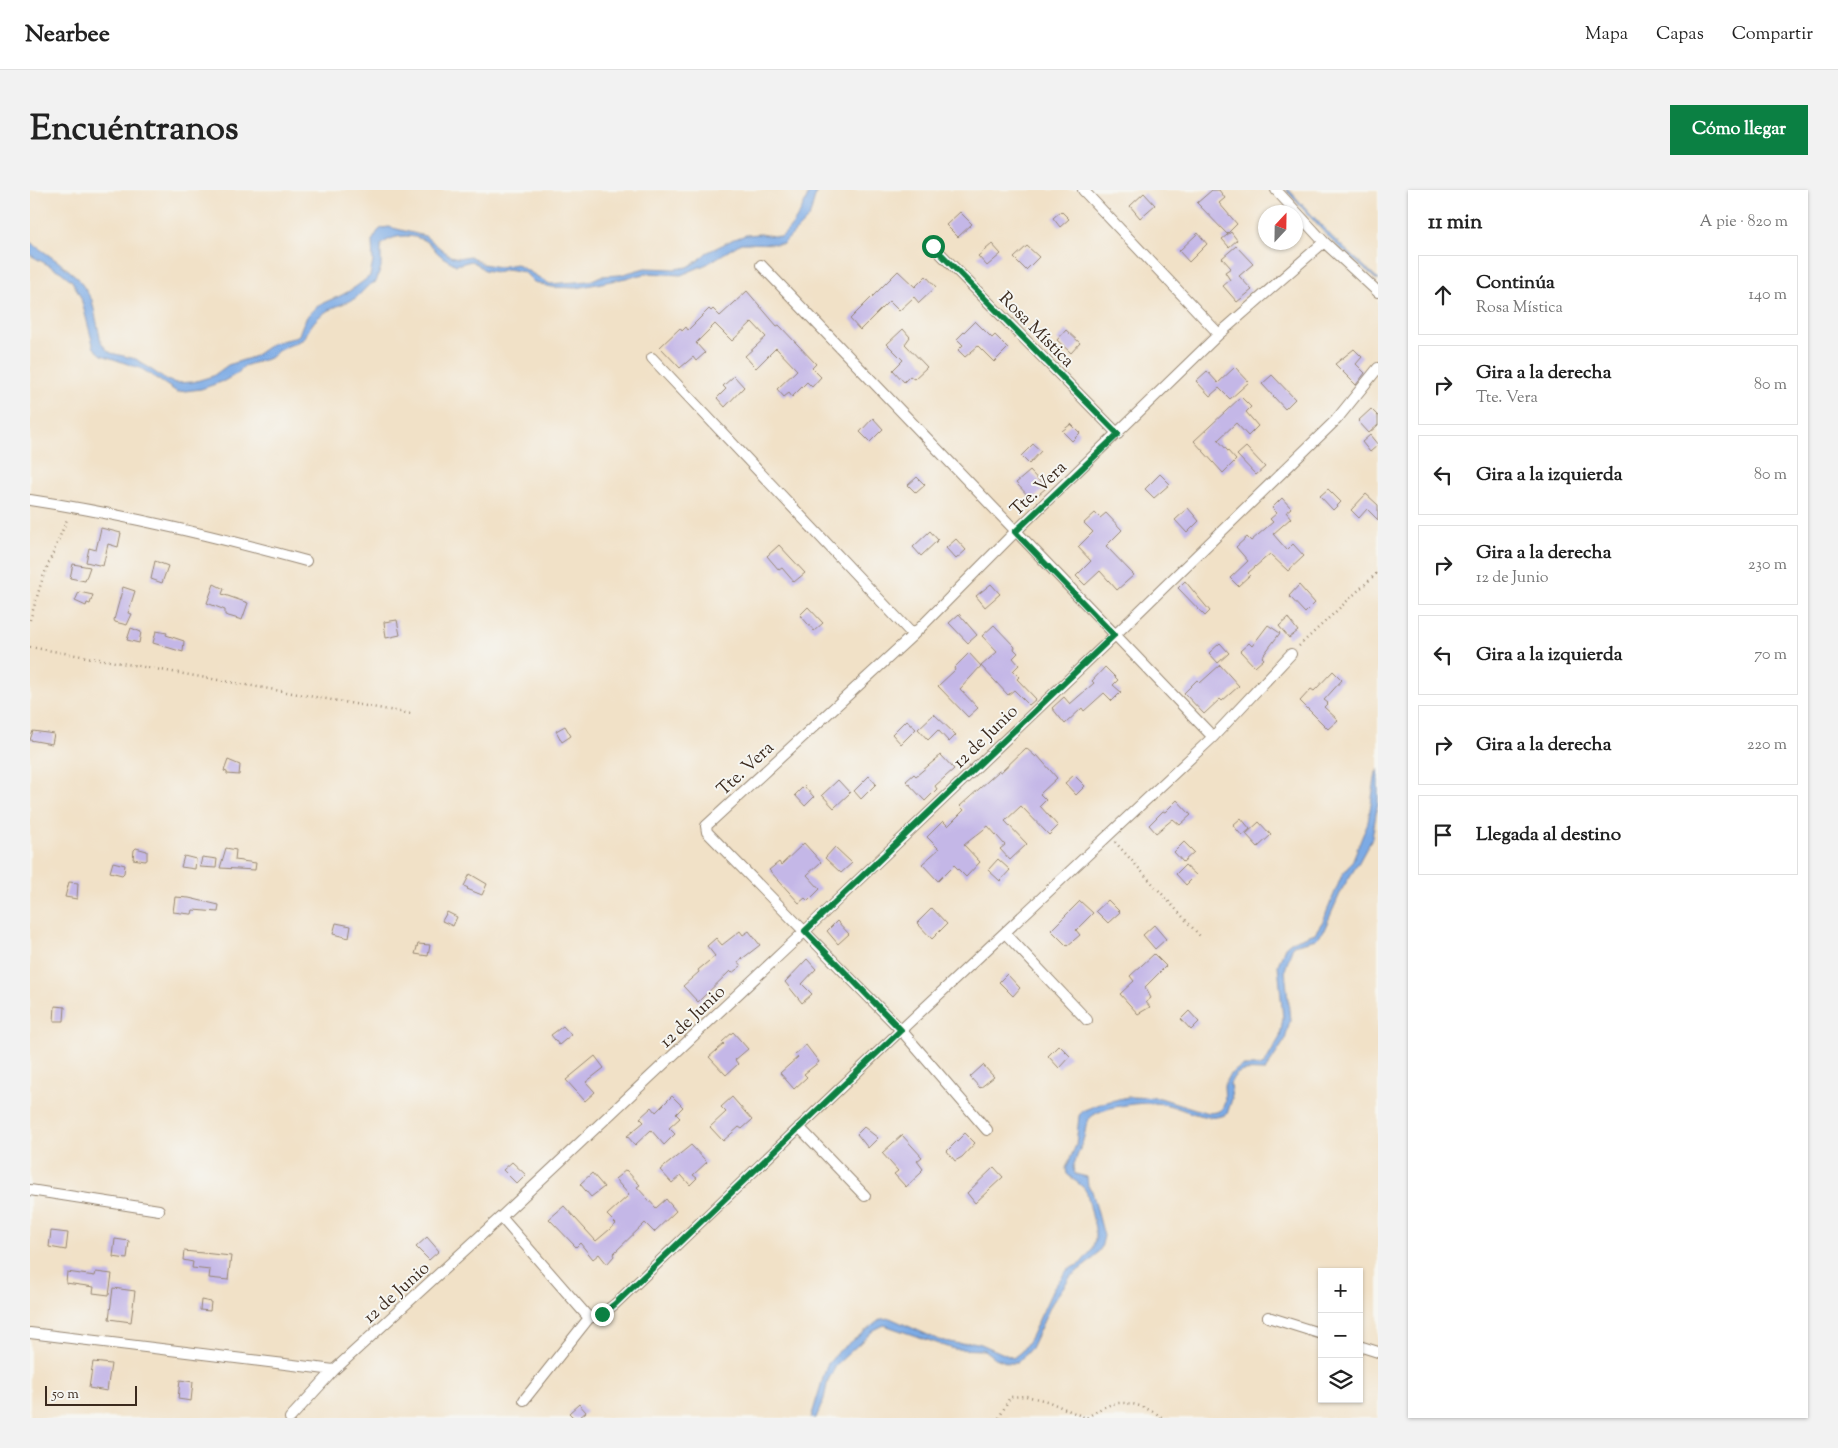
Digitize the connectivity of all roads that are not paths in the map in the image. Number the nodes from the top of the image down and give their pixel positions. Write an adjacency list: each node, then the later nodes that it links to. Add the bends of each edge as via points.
1 (1083, 190): 7 (street)
2 (1276, 190): 3 (street)
3 (1324, 242): 6 (street); 7 (street, Tte. Vera)
4 (933, 246): 10 (street, Rosa Mística)
5 (761, 265): 12 (street)
6 (1378, 292)
7 (1220, 334): 10 (street, Tte. Vera)
8 (652, 358): 14 (street)
9 (1378, 368): 15 (street, 12 de Junio, via 1336,420)
10 (1118, 434): 12 (street, Tte. Vera)
11 (30, 500): 13 (street, via 223,538)
12 (1015, 532): 14 (street, Tte. Vera); 15 (street)
13 (306, 560)
14 (913, 635): 18 (street, Tte. Vera, via 706,826 707,832)
15 (1114, 635): 17 (street); 18 (street, 12 de Junio)
16 (1291, 654): 17 (street)
17 (1213, 737): 19 (street)
18 (805, 931): 21 (street); 27 (street, 12 de Junio)
19 (1005, 933): 20 (street); 21 (street)
20 (1087, 1020)
21 (901, 1030): 22 (street); 23 (street)
22 (799, 1127): 25 (street); 29 (street, via 615,1304 602,1314)
23 (987, 1130)
24 (30, 1190): 26 (street)
25 (865, 1196)
26 (159, 1210)
27 (501, 1217): 29 (street); 34 (street, 12 de Junio)
28 (1268, 1317): 31 (street)
29 (589, 1318): 35 (street)
30 (30, 1333): 34 (street)
31 (1318, 1333)
32 (1363, 1347): 33 (street)
33 (1378, 1352)
34 (334, 1370): 36 (street, 12 de Junio)
35 (524, 1400)
36 (290, 1418)

